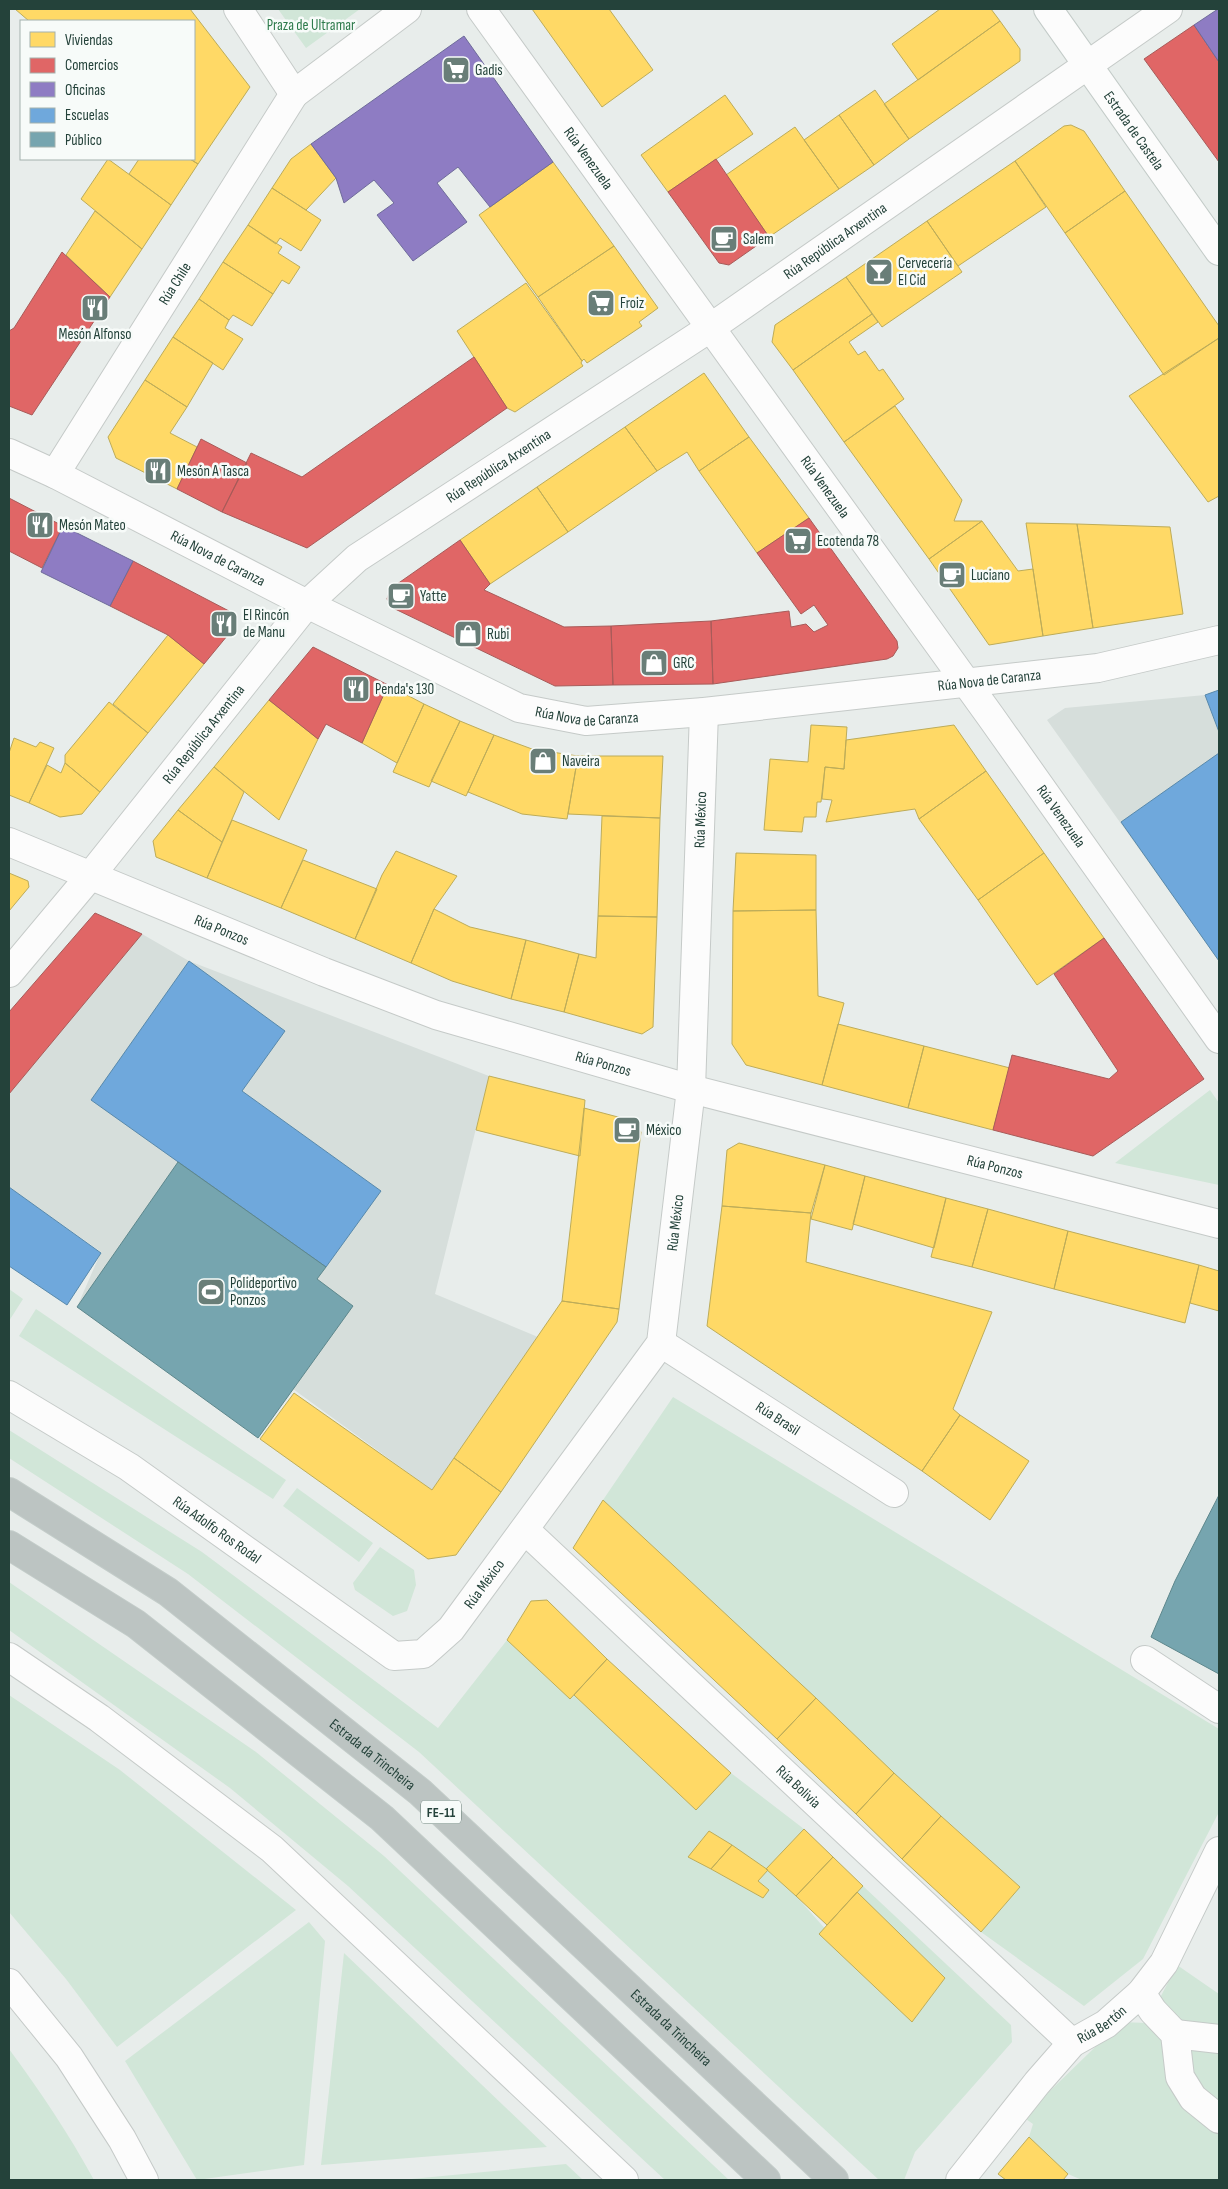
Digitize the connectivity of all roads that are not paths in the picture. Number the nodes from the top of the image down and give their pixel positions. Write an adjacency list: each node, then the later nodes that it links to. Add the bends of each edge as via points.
1 (238, 9): 7 (street)
2 (407, 9): 7 (street)
3 (481, 9): 9 (street, Rúa Venezuela)
4 (1048, 9): 6 (street, Estrada de Castela)
5 (1168, 9): 6 (street, Rúa República Arxentina)
6 (1088, 65): 8 (street, Estrada de Castela); 9 (street, Rúa República Arxentina)
7 (294, 94): 11 (street, Rúa Chile)
8 (1219, 251)
9 (710, 328): 12 (street, Rúa República Arxentina, via 357,558); 14 (street, Rúa Venezuela)
10 (9, 453): 11 (street, Rúa Nova de Caranza)
11 (55, 474): 12 (street, Rúa Nova de Caranza)
12 (307, 604): 15 (street, Rúa Nova de Caranza, via 519,708 586,721); 17 (street, Rúa República Arxentina)
13 (1219, 640): 14 (street, Rúa Nova de Caranza, via 1098,668)
14 (966, 682): 15 (street, Rúa Nova de Caranza); 19 (street, Rúa Venezuela)
15 (704, 712): 20 (street, Rúa México)
16 (9, 842): 17 (street, Rúa Ponzos)
17 (91, 875): 18 (street, Rúa República Arxentina); 20 (street, Rúa Ponzos, via 436,1015)
18 (9, 973)
19 (1219, 1040)
20 (691, 1089): 21 (street, Rúa Ponzos); 22 (street, Rúa México)
21 (1219, 1224)
22 (661, 1343): 25 (street, Rúa Brasil); 26 (street, Rúa México)
23 (9, 1395): 28 (street, Rúa Adolfo Ros Rodal, via 129,1467 394,1656)
24 (9, 1492): 43 (highway, Estrada da Trincheira / FE-11, via 168,1592 420,1792)
25 (894, 1493)
26 (525, 1530): 28 (street, Rúa México, via 451,1629); 37 (street, Rúa Bolivia)
27 (9, 1545): 42 (highway, FE-11, via 136,1624 382,1818)
28 (423, 1654)
29 (9, 1656): 41 (street, via 98,1718 272,1849)
30 (1145, 1660): 31 (street)
31 (1219, 1709)
32 (1219, 1851): 34 (street, Rúa Bertón, via 1164,1963)
33 (9, 1983): 40 (street, via 69,2057 122,2139)
34 (1141, 1993): 35 (street); 37 (street, Rúa Bertón, via 1106,2024)
35 (1175, 2034): 36 (street); 38 (street, via 1180,2076 1194,2098)
36 (1219, 2038)
37 (1072, 2043): 39 (street, Rúa Bertón)
38 (1219, 2120)
39 (962, 2176)
40 (144, 2180)
41 (624, 2180)
42 (766, 2180)
43 (834, 2180)

